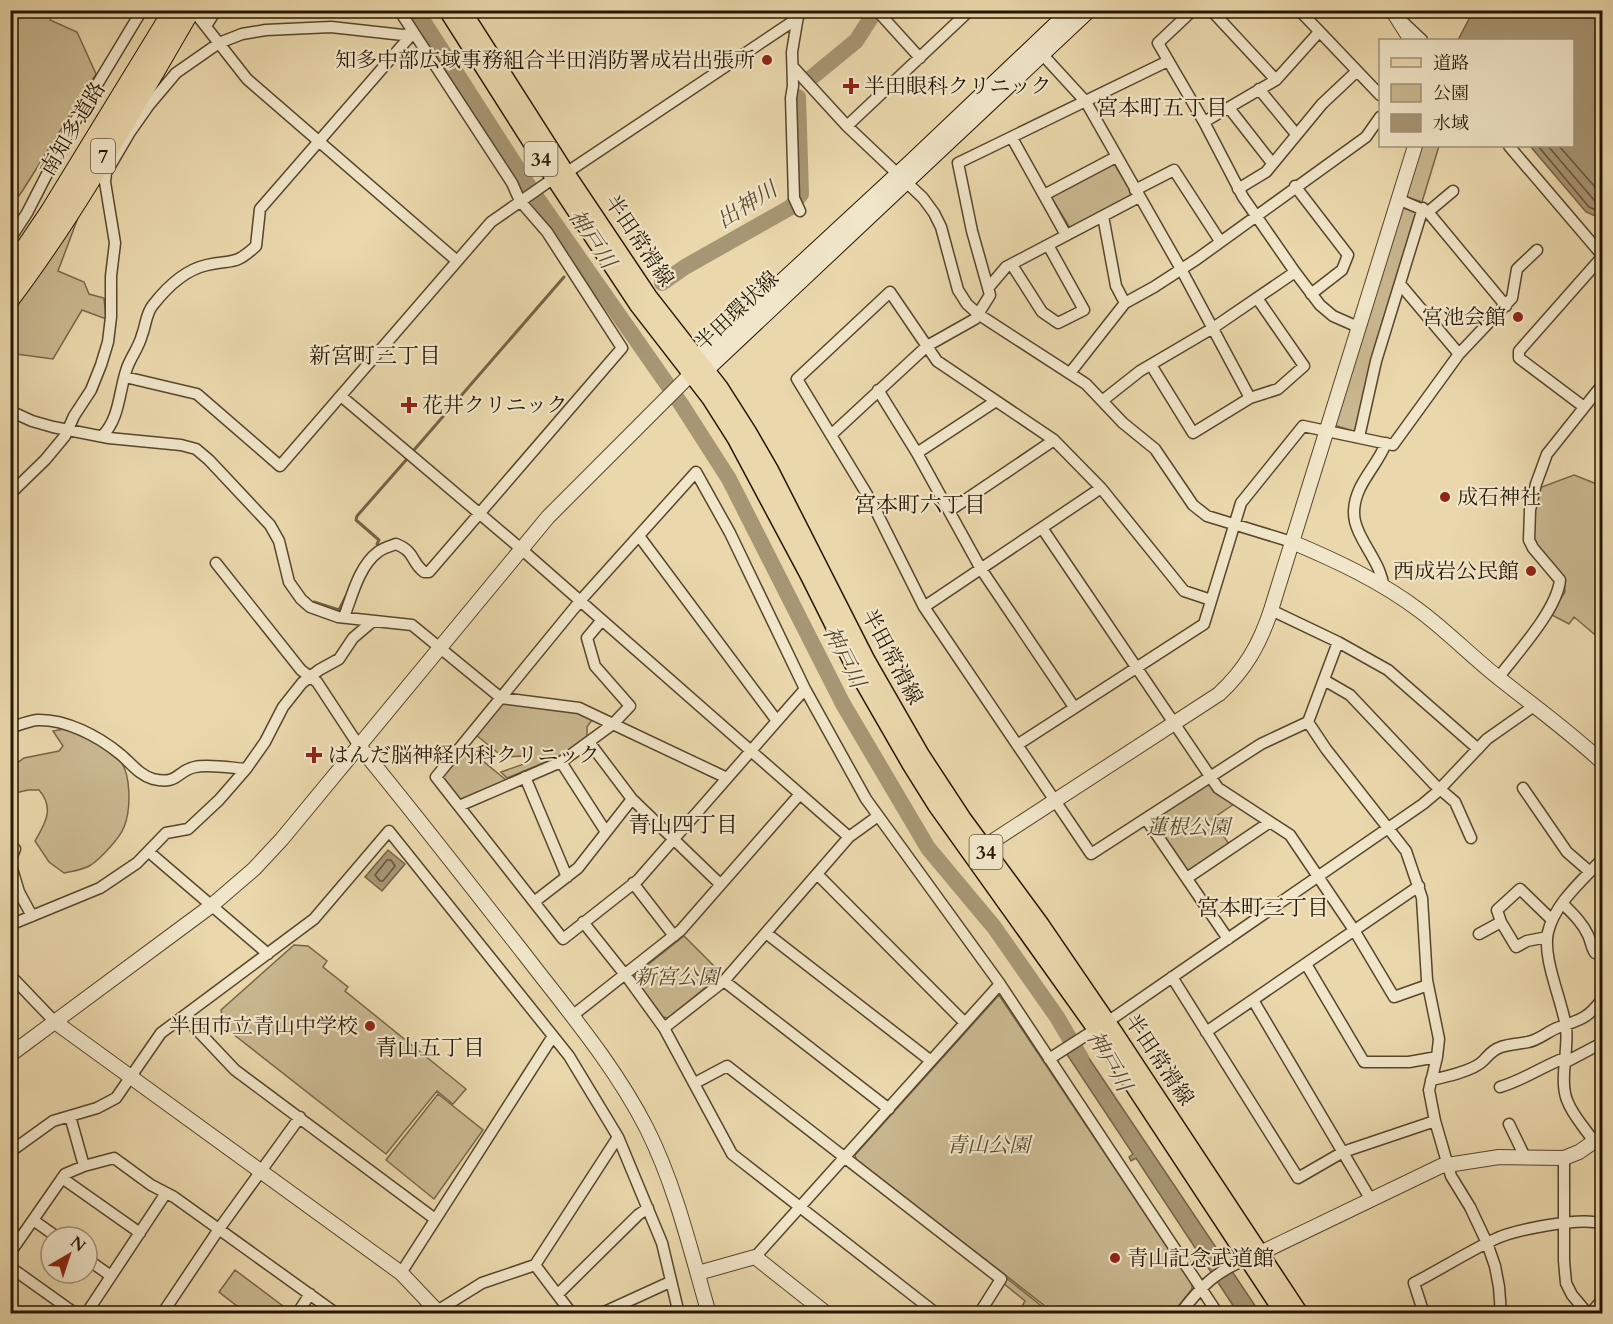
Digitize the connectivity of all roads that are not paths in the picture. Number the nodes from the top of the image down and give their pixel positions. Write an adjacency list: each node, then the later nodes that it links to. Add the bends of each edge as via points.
1 (142, 10): 57 (street)
2 (174, 10): 65 (highway, 南知多道路 / 7)
3 (216, 10): 17 (street)
4 (399, 10): 19 (street)
5 (447, 10): 43 (main road, 半田常滑線 / 34)
6 (462, 10): 43 (main road, 半田常滑線 / 34)
7 (883, 10): 24 (street, via 880,15)
8 (970, 10): 24 (street)
9 (1071, 10): 44 (main road, 半田環状線)
10 (1089, 10): 23 (main road, 半田環状線)
11 (1193, 10): 25 (street, via 1158,43)
12 (1211, 10): 28 (street)
13 (1299, 10): 18 (street)
14 (1393, 11): 20 (street); 21 (street)
15 (193, 12): 17 (street); 70 (highway, 南知多道路 / 7, via 34,267)
16 (799, 14): 26 (street); 43 (street)
17 (206, 26): 22 (street)
18 (1320, 32): 27 (street); 28 (street)
19 (413, 33): 22 (street, via 330,27 266,30); 38 (street); 50 (street)
20 (1410, 39)
21 (1421, 39)
22 (219, 43): 38 (street, via 247,79); 91 (street, via 169,81 130,132 106,173 115,243 108,342 91,390)
23 (1042, 54): 31 (street); 44 (main road, 半田環状線)
24 (920, 57): 35 (street)
25 (1168, 61): 31 (street); 34 (street)
26 (793, 67): 35 (street); 53 (street, via 794,198)
27 (1357, 71): 30 (street); 36 (street)
28 (1276, 80): 29 (street)
29 (1259, 89): 32 (street); 36 (street)
30 (1379, 94)
31 (1086, 102): 37 (street); 41 (street)
32 (1229, 108): 34 (street); 42 (street)
33 (1379, 118): 45 (street, via 1366,137)
34 (1204, 122): 46 (street)
35 (847, 126): 44 (street)
36 (1296, 134): 42 (street)
37 (1012, 138): 49 (street); 68 (street, via 958,164)
38 (319, 142): 62 (street); 82 (street, via 260,209 256,246 241,260 188,272 153,304)
39 (1414, 147): 51 (street)
40 (1510, 147): 61 (street)
41 (1116, 157): 48 (street); 49 (street)
42 (1272, 163): 46 (street)
43 (555, 178): 50 (street); 80 (main road, 半田常滑線 / 34, via 649,297)
44 (902, 178): 74 (street, via 934,213 958,290); 80 (main road, 半田環状線)
45 (1295, 186): 54 (street); 69 (street, via 1348,255 1342,270)
46 (1238, 189): 54 (street)
47 (1453, 191): 52 (street)
48 (1137, 194): 55 (street); 58 (street, via 1174,170); 64 (street)
49 (1044, 195): 56 (street)
50 (522, 199): 62 (street, via 491,222); 102 (street, via 548,232 622,348)
51 (1398, 199): 52 (street); 75 (street)
52 (1425, 210): 67 (street); 73 (street)
53 (800, 211)
54 (1255, 215): 58 (street); 66 (street)
55 (1103, 216): 56 (street); 72 (street, via 1116,286)
56 (1066, 235): 59 (street)
57 (10, 239)
58 (1220, 241): 64 (street)
59 (1047, 245): 63 (street); 63 (street, via 1084,310 1058,322 1042,312)
60 (1538, 250): 73 (street, via 1517,269 1512,298)
61 (1602, 256): 89 (street, via 1519,351 1519,358)
62 (457, 261): 85 (street)
63 (1012, 264): 68 (street)
64 (1181, 270): 72 (street); 76 (street)
65 (10, 272)
66 (1294, 272): 69 (street); 71 (street)
67 (1400, 284): 78 (street); 95 (street, via 1376,361)
68 (989, 287): 74 (street, via 990,296)
69 (1311, 294): 75 (street, via 1333,316)
70 (10, 298)
71 (1257, 298): 76 (street); 86 (street, via 1304,366 1278,389)
72 (1125, 303): 81 (street)
73 (1506, 306): 78 (street)
74 (978, 314): 77 (street); 81 (street)
75 (1358, 327): 92 (street)
76 (1213, 328): 79 (street); 86 (street)
77 (927, 346): 84 (street); 87 (street, via 937,361); 93 (street, via 890,292 797,380)
78 (1459, 354): 97 (street, via 1393,445)
79 (1151, 365): 86 (street, via 1193,433); 88 (street)
80 (693, 372): 107 (street); 159 (main road, 半田常滑線 / 34, via 726,397 770,470 893,709)
81 (1070, 373): 88 (street)
82 (125, 377): 85 (street, via 197,394 280,466); 94 (street, via 118,407)
83 (1602, 385): 89 (street)
84 (878, 390): 93 (street); 98 (street)
85 (341, 396): 102 (street)
86 (1250, 398)
87 (996, 400): 96 (street); 98 (street)
88 (1102, 401): 103 (street, via 1155,449 1200,512)
89 (1584, 407): 122 (street, via 1547,454 1530,510 1529,540 1560,580 1559,590 1547,613)
90 (10, 411): 91 (street, via 32,421)
91 (68, 429): 94 (street); 100 (street, via 45,460)
92 (1327, 430): 95 (street); 103 (street, via 1304,426 1241,503); 106 (street)
93 (831, 435): 113 (street, via 871,501)
94 (102, 436): 115 (street, via 188,446 202,454 270,525 279,541 289,582 301,599 318,611)
95 (1359, 437): 97 (street)
96 (1054, 440): 99 (street); 101 (street)
97 (1386, 443): 110 (street, via 1361,487 1354,516 1357,532 1379,570)
98 (917, 453): 101 (street)
99 (1101, 488): 104 (street); 111 (street, via 1184,591)
100 (10, 494)
101 (949, 511): 109 (street)
102 (479, 514): 107 (street); 115 (street, via 429,572 420,569 408,549 396,544 376,552 358,580)
103 (1234, 524): 106 (street); 111 (street)
104 (1042, 528): 109 (street); 120 (street)
105 (639, 536): 112 (street); 124 (street, via 696,472); 128 (street)
106 (1292, 542): 110 (street); 114 (street)
107 (520, 548): 112 (street); 119 (street)
108 (216, 563): 121 (street, via 301,670)
109 (981, 569): 113 (street); 127 (street)
110 (1384, 588): 122 (street, via 1419,610)
111 (1210, 600): 120 (street, via 1204,624)
112 (580, 601): 116 (street); 125 (street)
113 (924, 607): 134 (street)
114 (1271, 610): 118 (street); 130 (street, via 1258,645 1234,680 1220,694)
115 (344, 617): 117 (street)
116 (602, 620): 131 (street, via 587,638 595,666 630,706); 137 (street)
117 (373, 621): 119 (street, via 412,625); 121 (street, via 353,638 339,659)
118 (1338, 642): 123 (street); 136 (street, via 1388,670)
119 (440, 647): 125 (street); 135 (street)
120 (1136, 667): 127 (street); 130 (street)
121 (310, 676): 135 (street); 140 (street, via 283,708)
122 (1498, 678): 126 (street)
123 (1324, 680): 129 (street); 145 (street, via 1350,695)
124 (805, 688): 128 (street); 150 (street)
125 (501, 698): 131 (street, via 579,708); 149 (street, via 436,777)
126 (1534, 706): 136 (street); 139 (street)
127 (1074, 707): 134 (street)
128 (777, 721): 137 (street)
129 (1308, 722): 142 (street, via 1261,744); 153 (street)
130 (1175, 723): 142 (street); 148 (street)
131 (613, 724): 133 (street); 143 (street)
132 (10, 728): 140 (street, via 37,720 74,727 119,753 141,774 158,779 173,780 198,766)
133 (589, 742): 138 (street); 147 (street)
134 (1017, 745): 148 (street)
135 (359, 746): 173 (street, via 282,839); 197 (street)
136 (1478, 749): 145 (street)
137 (750, 751): 143 (street); 146 (street)
138 (561, 762): 141 (street); 154 (street)
139 (1602, 762)
140 (246, 770): 160 (street, via 188,830 166,833)
141 (525, 777): 149 (street); 165 (street)
142 (1210, 777): 151 (street); 152 (street, via 1218,789)
143 (727, 778): 157 (street)
144 (1522, 788): 163 (street, via 1567,852)
145 (1440, 789): 153 (street); 156 (street, via 1455,802)
146 (800, 794): 155 (street); 169 (street)
147 (632, 799): 154 (street); 157 (street)
148 (1055, 801): 151 (street, via 1091,854); 159 (street)
149 (459, 806): 171 (street)
150 (878, 816): 155 (street); 192 (street)
151 (1146, 819): 167 (street)
152 (1270, 822): 166 (street, via 1290,835); 167 (street)
153 (1389, 828): 166 (street); 170 (street, via 1406,851)
154 (606, 832): 165 (street)
155 (849, 837): 164 (street)
156 (1471, 838)
157 (673, 839): 168 (street); 169 (street)
158 (15, 849): 162 (street)
159 (978, 851): 202 (main road, 半田常滑線 / 34, via 1041,926)
160 (148, 852): 173 (street); 174 (street, via 100,888)
161 (1602, 859): 163 (street)
162 (10, 862): 174 (street)
163 (1590, 872): 172 (street)
164 (817, 874): 180 (street); 199 (street)
165 (567, 877): 171 (street)
166 (1318, 877): 179 (street); 184 (street)
167 (1187, 878): 184 (street)
168 (633, 883): 176 (street); 182 (street)
169 (720, 884): 182 (street)
170 (1419, 886): 179 (street); 193 (street)
171 (534, 902): 176 (street, via 563,939)
172 (1562, 903): 175 (street); 185 (street, via 1578,919)
173 (211, 906): 186 (street); 198 (street)
174 (32, 916): 178 (street)
175 (1552, 920): 177 (street, via 1520,890 1497,910); 183 (street)
176 (583, 922): 189 (street)
177 (1501, 922): 181 (street); 183 (street, via 1516,947)
178 (10, 925)
179 (1354, 930): 187 (street); 193 (street, via 1394,997)
180 (766, 933): 191 (street); 210 (street)
181 (1479, 934)
182 (674, 936): 189 (street)
183 (1547, 937): 200 (street)
184 (1228, 939): 190 (street)
185 (1595, 953)
186 (268, 954): 196 (street); 204 (street, via 314,919 389,831)
187 (1306, 964): 195 (street); 208 (street, via 1364,1062 1409,1062)
188 (10, 975): 198 (street)
189 (625, 975): 197 (street); 201 (street)
190 (1172, 977): 202 (street); 203 (street)
191 (724, 981): 201 (street); 215 (street)
192 (1000, 984): 199 (street); 207 (street)
193 (1428, 985): 208 (street, via 1439,1039)
194 (1602, 999): 200 (street, via 1595,1010)
195 (1253, 1000): 203 (street); 223 (street)
196 (184, 1016): 211 (street, via 161,1033); 217 (street, via 235,1070)
197 (572, 1016): 250 (street, via 617,1077 648,1131 672,1188)
198 (55, 1022): 206 (street); 211 (street)
199 (965, 1023): 210 (street)
200 (1566, 1026): 209 (street); 212 (street, via 1531,1042 1500,1048 1464,1071)
201 (664, 1028): 213 (street)
202 (1095, 1029): 207 (street); 245 (main road, 半田常滑線 / 34)
203 (1206, 1032): 223 (street, via 1298,1178)
204 (553, 1036): 220 (street); 235 (street)
205 (1602, 1043): 209 (street)
206 (10, 1055)
207 (1053, 1056): 253 (street)
208 (1437, 1057): 212 (street)
209 (1566, 1060): 214 (street); 221 (street, via 1566,1099)
210 (931, 1061): 215 (street)
211 (131, 1077): 216 (street, via 107,1104); 229 (street)
212 (1431, 1080): 218 (street)
213 (694, 1083): 226 (street, via 727,1066); 233 (street, via 732,1154)
214 (1500, 1087)
215 (889, 1109): 226 (street)
216 (70, 1116): 222 (street, via 53,1121); 228 (street)
217 (300, 1117): 229 (street); 235 (street)
218 (1435, 1121): 223 (street); 227 (street)
219 (1509, 1124): 224 (street)
220 (618, 1137): 234 (street); 246 (street)
221 (1598, 1139): 225 (street)
222 (10, 1152)
223 (1343, 1152): 232 (street)
224 (1525, 1157): 225 (street); 227 (street)
225 (1564, 1158): 237 (street)
226 (845, 1159): 233 (street); 269 (street, via 1001,1279)
227 (1447, 1165): 232 (street); 242 (street)
228 (84, 1166): 230 (street); 231 (street, via 114,1158)
229 (260, 1171): 240 (street); 249 (street)
230 (62, 1178): 236 (street); 241 (street)
231 (166, 1193): 240 (street); 241 (street)
232 (1371, 1200): 245 (street)
233 (801, 1207): 244 (street); 268 (street)
234 (648, 1208): 252 (street, via 662,1243); 255 (street)
235 (435, 1219): 249 (street)
236 (33, 1220): 239 (street); 243 (street)
237 (1565, 1223): 238 (street); 242 (street, via 1513,1233); 276 (street, via 1566,1283)
238 (1602, 1224)
239 (40, 1225)
240 (219, 1229): 254 (street); 257 (street)
241 (140, 1233): 251 (street)
242 (1487, 1243): 274 (street, via 1414,1283); 275 (street, via 1500,1287)
243 (10, 1253)
244 (755, 1257): 250 (street); 267 (street)
245 (1247, 1259): 253 (street); 272 (main road, 半田常滑線 / 34); 273 (main road, 半田常滑線 / 34)
246 (535, 1265): 255 (street); 258 (street, via 482,1283)
247 (10, 1267): 259 (street)
248 (99, 1268): 251 (street)
249 (401, 1273): 258 (street)
250 (698, 1273): 266 (street)
251 (111, 1276): 260 (street)
252 (670, 1282): 264 (street); 265 (street)
253 (1204, 1284): 270 (street); 271 (street)
254 (310, 1294): 261 (street); 262 (street)
255 (558, 1294): 263 (street)
256 (1602, 1300): 276 (street)
257 (166, 1312)
258 (438, 1312)
259 (76, 1314)
260 (86, 1314)
261 (297, 1314)
262 (337, 1314)
263 (572, 1314)
264 (600, 1314)
265 (679, 1314)
266 (709, 1314)
267 (827, 1314)
268 (937, 1314)
269 (979, 1314)
270 (1180, 1314)
271 (1218, 1314)
272 (1284, 1314)
273 (1300, 1314)
274 (1424, 1314)
275 (1501, 1314)
276 (1589, 1314)

